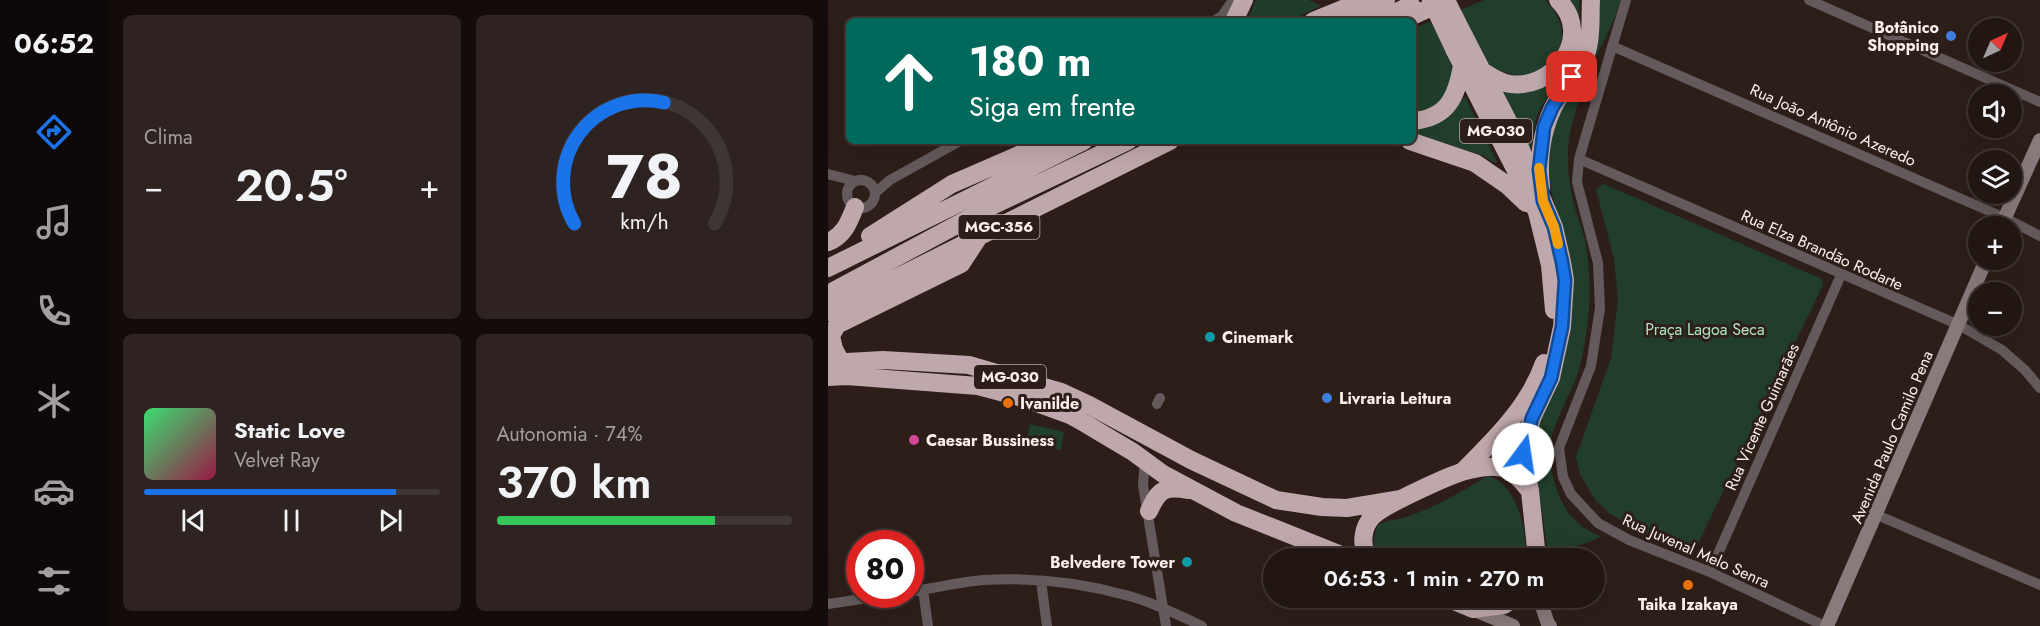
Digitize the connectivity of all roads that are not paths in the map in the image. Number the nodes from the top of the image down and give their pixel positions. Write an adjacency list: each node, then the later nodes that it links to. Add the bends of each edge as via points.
1 (1233, 0): 13 (street)
2 (1244, 0): 14 (highway)
3 (1330, 0): 12 (highway)
4 (1386, 0): 16 (highway)
5 (1422, 0): 17 (highway)
6 (1431, 0): 20 (highway, MG-030, bridge)
7 (1447, 0): 18 (highway); 20 (highway, MG-030, bridge)
8 (1558, 0): 20 (highway, via 1567,13 1571,39 1558,67 1540,81 1503,82)
9 (1591, 0): 34 (highway, via 1588,49 1544,127)
10 (1626, 0): 19 (street, Rua Juvenal Melo Senra)
11 (1809, 0): 21 (street)
12 (1360, 2): 15 (highway)
13 (1218, 18)
14 (1235, 18)
15 (1320, 18)
16 (1346, 18)
17 (1384, 18)
18 (1408, 18)
19 (1612, 46): 30 (street, Rua Juvenal Melo Senra); 36 (street, Rua João Antônio Azeredo)
20 (1465, 55): 22 (highway, via 1458,88 1446,107 1437,115); 34 (highway, MG-030, via 1512,129)
21 (2040, 102)
22 (1416, 121)
23 (2040, 140): 37 (street)
24 (1416, 143): 34 (highway, via 1475,163)
25 (954, 144): 33 (street)
26 (1044, 144): 42 (highway, MGC-356, via 952,184)
27 (1078, 144): 42 (highway, MGC-356)
28 (1122, 144): 45 (highway, MGC-356, via 990,207)
29 (1164, 144): 39 (highway, MGC-356)
30 (1579, 159): 44 (street, Rua Elza Brandão Rodarte); 64 (street, Rua Juvenal Melo Senra, via 1577,182 1598,263 1600,308 1591,366 1559,448 1563,477 1571,494 1598,523 1629,540)
31 (828, 174): 32 (street)
32 (855, 181): 33 (street, via 864,180); 35 (street, via 848,187 847,196)
33 (874, 189): 35 (street, via 875,198 869,206)
34 (1540, 206): 53 (highway, MG-030, via 1554,318 1550,346 1540,374 1517,414); 56 (highway, MG-030, via 1554,227 1565,280 1562,327 1551,378 1532,418 1523,454)
35 (855, 207): 41 (highway, via 847,227)
36 (1990, 216)
37 (2006, 216)
38 (2022, 229): 40 (street, Rua João Antônio Azeredo)
39 (981, 235): 46 (highway, MGC-356); 48 (highway, via 961,264 837,325 831,336)
40 (2040, 236)
41 (828, 242)
42 (828, 266)
43 (1982, 270): 47 (street, Avenida Paulo Camilo Pena)
44 (1841, 274): 47 (street, Rua Elza Brandão Rodarte); 64 (street, Rua Vicente Guimarães)
45 (828, 294)
46 (828, 312)
47 (1959, 325): 50 (street, Rua Elza Brandão Rodarte, via 2002,350); 60 (street, Avenida Paulo Camilo Pena)
48 (835, 363): 51 (highway, MG-030, via 883,360 969,365 1061,392)
49 (828, 377): 52 (highway, MG-030, via 978,386 1070,415)
50 (2040, 388)
51 (1191, 460): 54 (highway, via 1175,460); 58 (highway, MG-030, via 1276,500 1347,508)
52 (1145, 461): 54 (highway, MG-030); 55 (street)
53 (1463, 471): 56 (highway, via 1506,469); 58 (highway, MG-030)
54 (1163, 474): 55 (street); 57 (highway, MG-030)
55 (1143, 485): 59 (street)
56 (1530, 491): 63 (highway, MG-030)
57 (1197, 492): 59 (highway, via 1162,490); 61 (highway, MG-030, via 1236,513)
58 (1401, 499): 62 (highway, via 1373,516)
59 (1149, 511): 71 (street)
60 (1876, 515): 66 (street); 81 (street, Avenida Paulo Camilo Pena)
61 (1324, 548)
62 (1362, 548)
63 (1536, 548)
64 (1710, 572): 81 (street, Rua Juvenal Melo Senra)
65 (1041, 581): 67 (street, via 983,580); 71 (street, via 1102,590); 76 (street)
66 (2040, 585)
67 (924, 590)
68 (924, 597): 75 (street)
69 (846, 601): 70 (street)
70 (828, 604)
71 (1164, 608): 77 (street); 78 (street)
72 (1480, 608): 74 (highway)
73 (1543, 608): 80 (street)
74 (1473, 609): 79 (street)
75 (928, 626)
76 (1047, 626)
77 (1166, 626)
78 (1202, 626)
79 (1513, 626)
80 (1550, 626)
81 (1826, 626)

